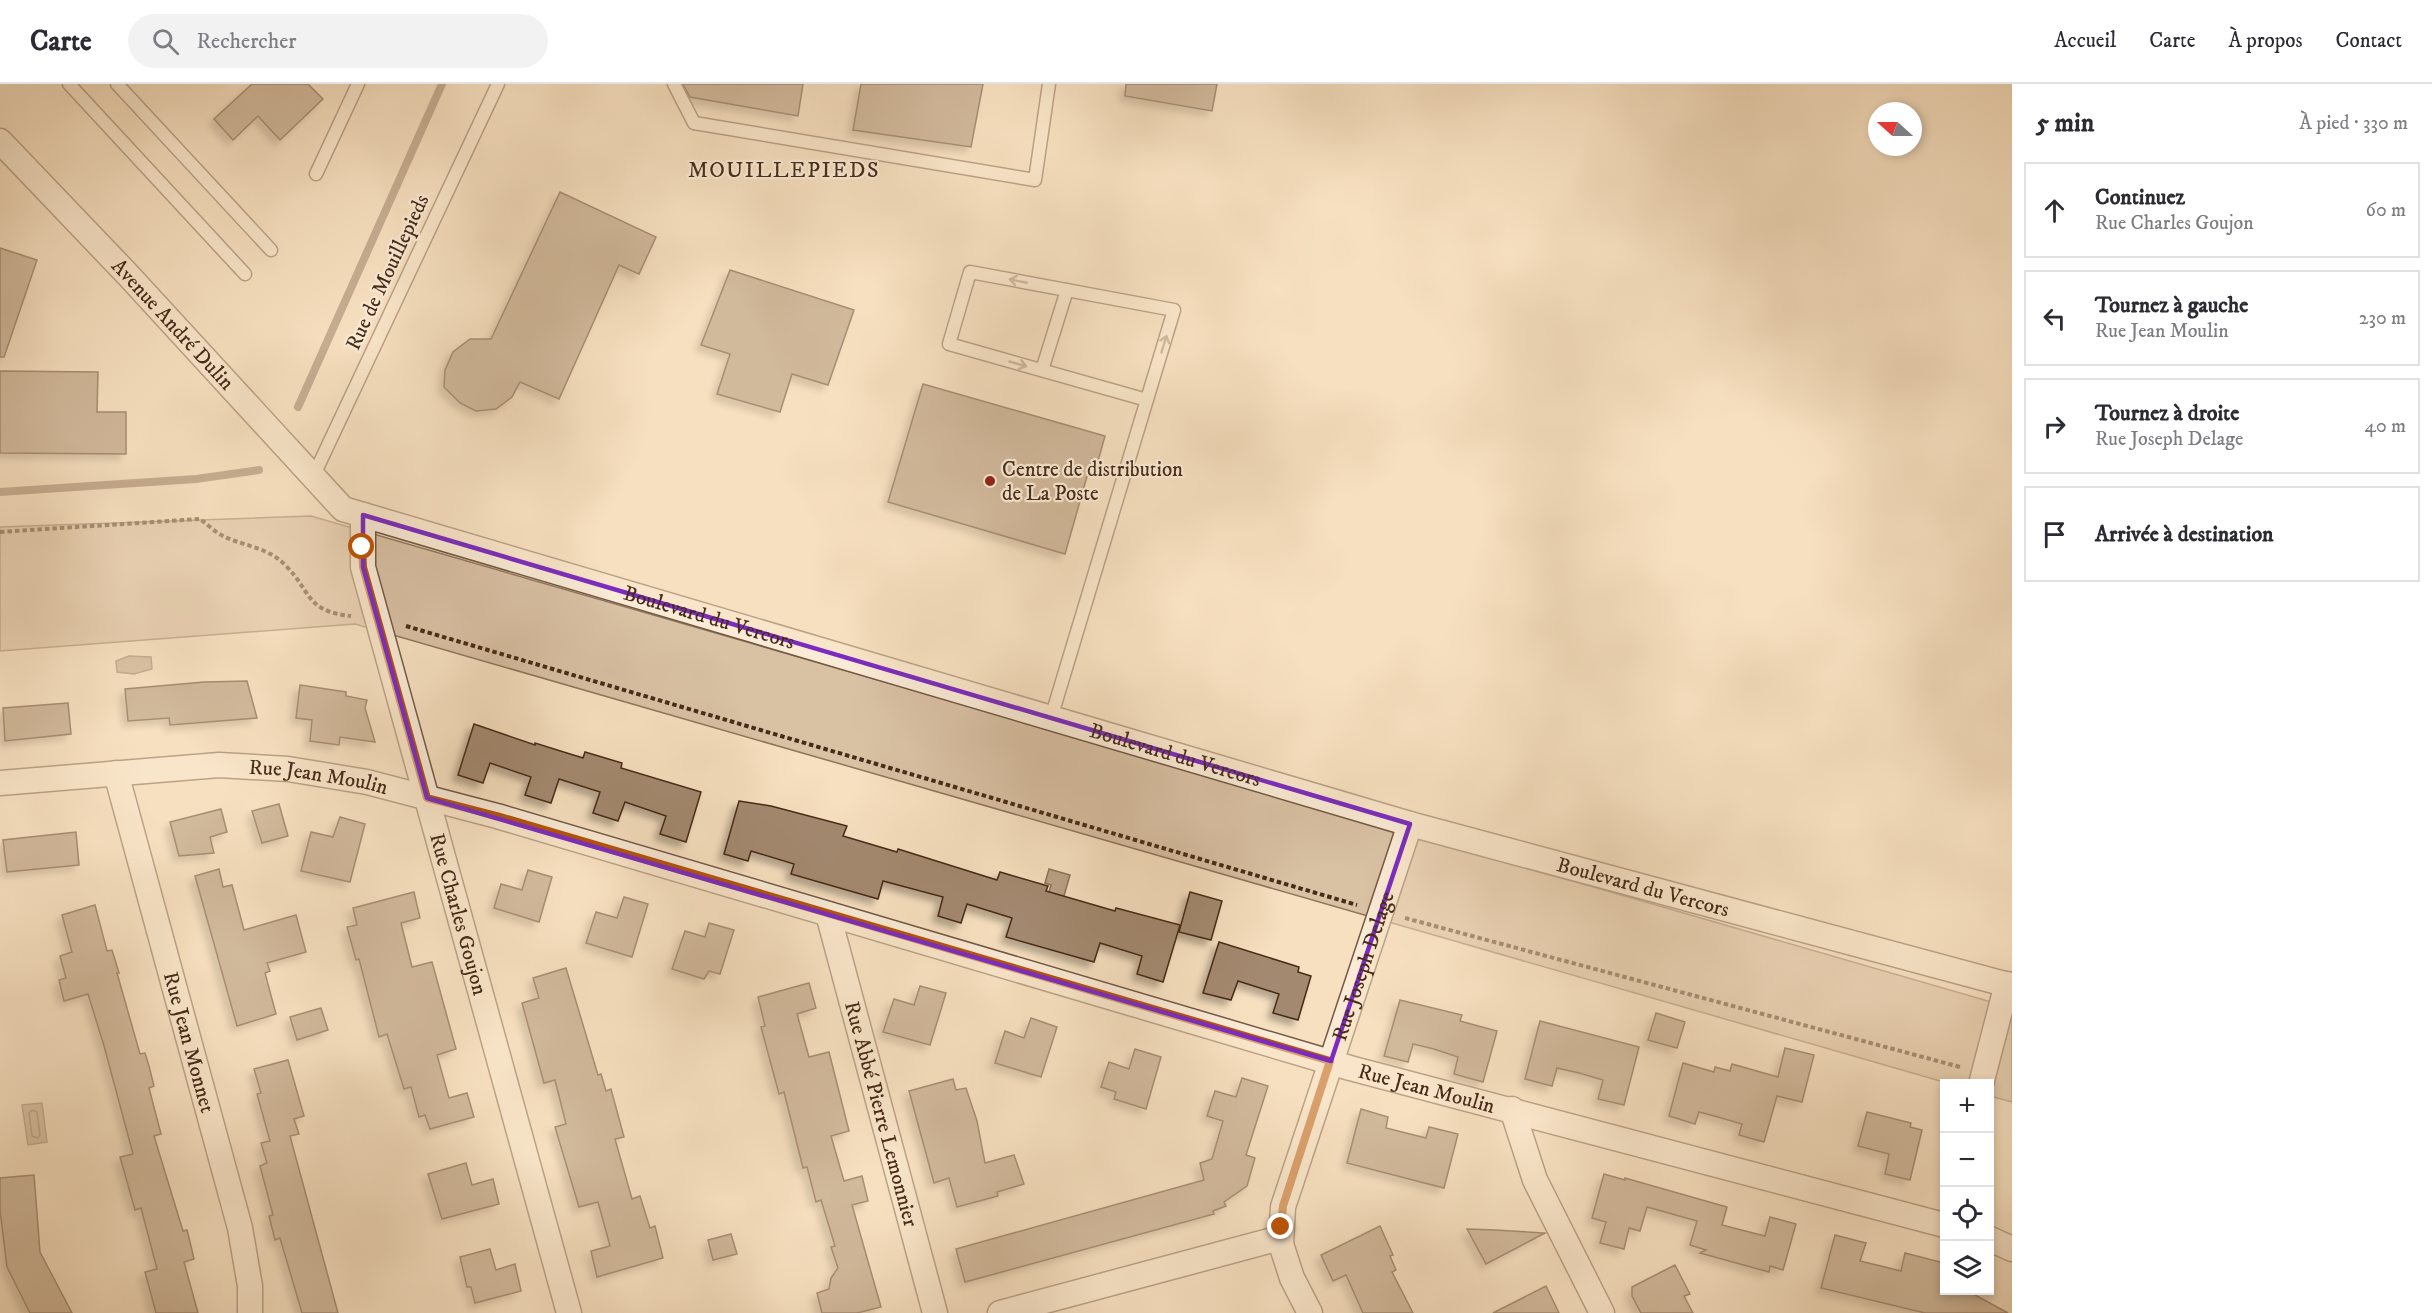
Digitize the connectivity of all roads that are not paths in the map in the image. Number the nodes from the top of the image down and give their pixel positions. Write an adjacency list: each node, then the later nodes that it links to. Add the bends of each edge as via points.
1 (69, 84): 10 (lane)
2 (117, 84): 9 (lane)
3 (358, 84): 8 (lane)
4 (498, 84): 14 (lane, Rue de Mouillepieds)
5 (674, 84): 6 (lane, via 694,123 1035,180)
6 (1049, 84)
7 (0, 141): 14 (street, Avenue André Dulin)
8 (316, 174)
9 (271, 250)
10 (245, 274)
11 (1067, 290): 12 (lane); 12 (lane, one-way to 12, via 970,272 949,344); 13 (lane, one-way to 11, via 1174,310)
12 (1042, 370): 13 (lane)
13 (1147, 400): 16 (lane)
14 (313, 477): 15 (street, Avenue André Dulin)
15 (353, 512): 16 (street, Boulevard du Vercors); 19 (street, Rue Charles Goujon, via 363,567)
16 (1051, 718): 20 (street, Boulevard du Vercors)
17 (116, 773): 18 (street, Rue Jean Moulin); 19 (street, Rue Jean Moulin, via 219,765 288,769 367,782); 31 (street, Rue Jean Monnet, via 240,1228 250,1286)
18 (0, 783)
19 (427, 798): 21 (street, Rue Jean Moulin); 32 (street, Rue Charles Goujon)
20 (1410, 824): 22 (street, Boulevard du Vercors); 23 (street, Rue Joseph Delage)
21 (828, 914): 23 (street, Rue Jean Moulin); 33 (street, Rue Abbé Pierre Lemonnier)
22 (2009, 985): 24 (street)
23 (1330, 1061): 25 (street, Rue Jean Moulin); 27 (street, Rue Joseph Delage, via 1283,1206)
24 (1982, 1079)
25 (1512, 1109): 26 (street, Rue Jean Moulin); 36 (street, via 1535,1180)
26 (1940, 1224)
27 (1280, 1238): 30 (street); 35 (street, Rue Joseph Delage)
28 (1994, 1241): 29 (street)
29 (2012, 1249)
30 (1067, 1304): 34 (street)
31 (250, 1313)
32 (568, 1313)
33 (935, 1313)
34 (1000, 1313)
35 (1310, 1313)
36 (1602, 1313)

